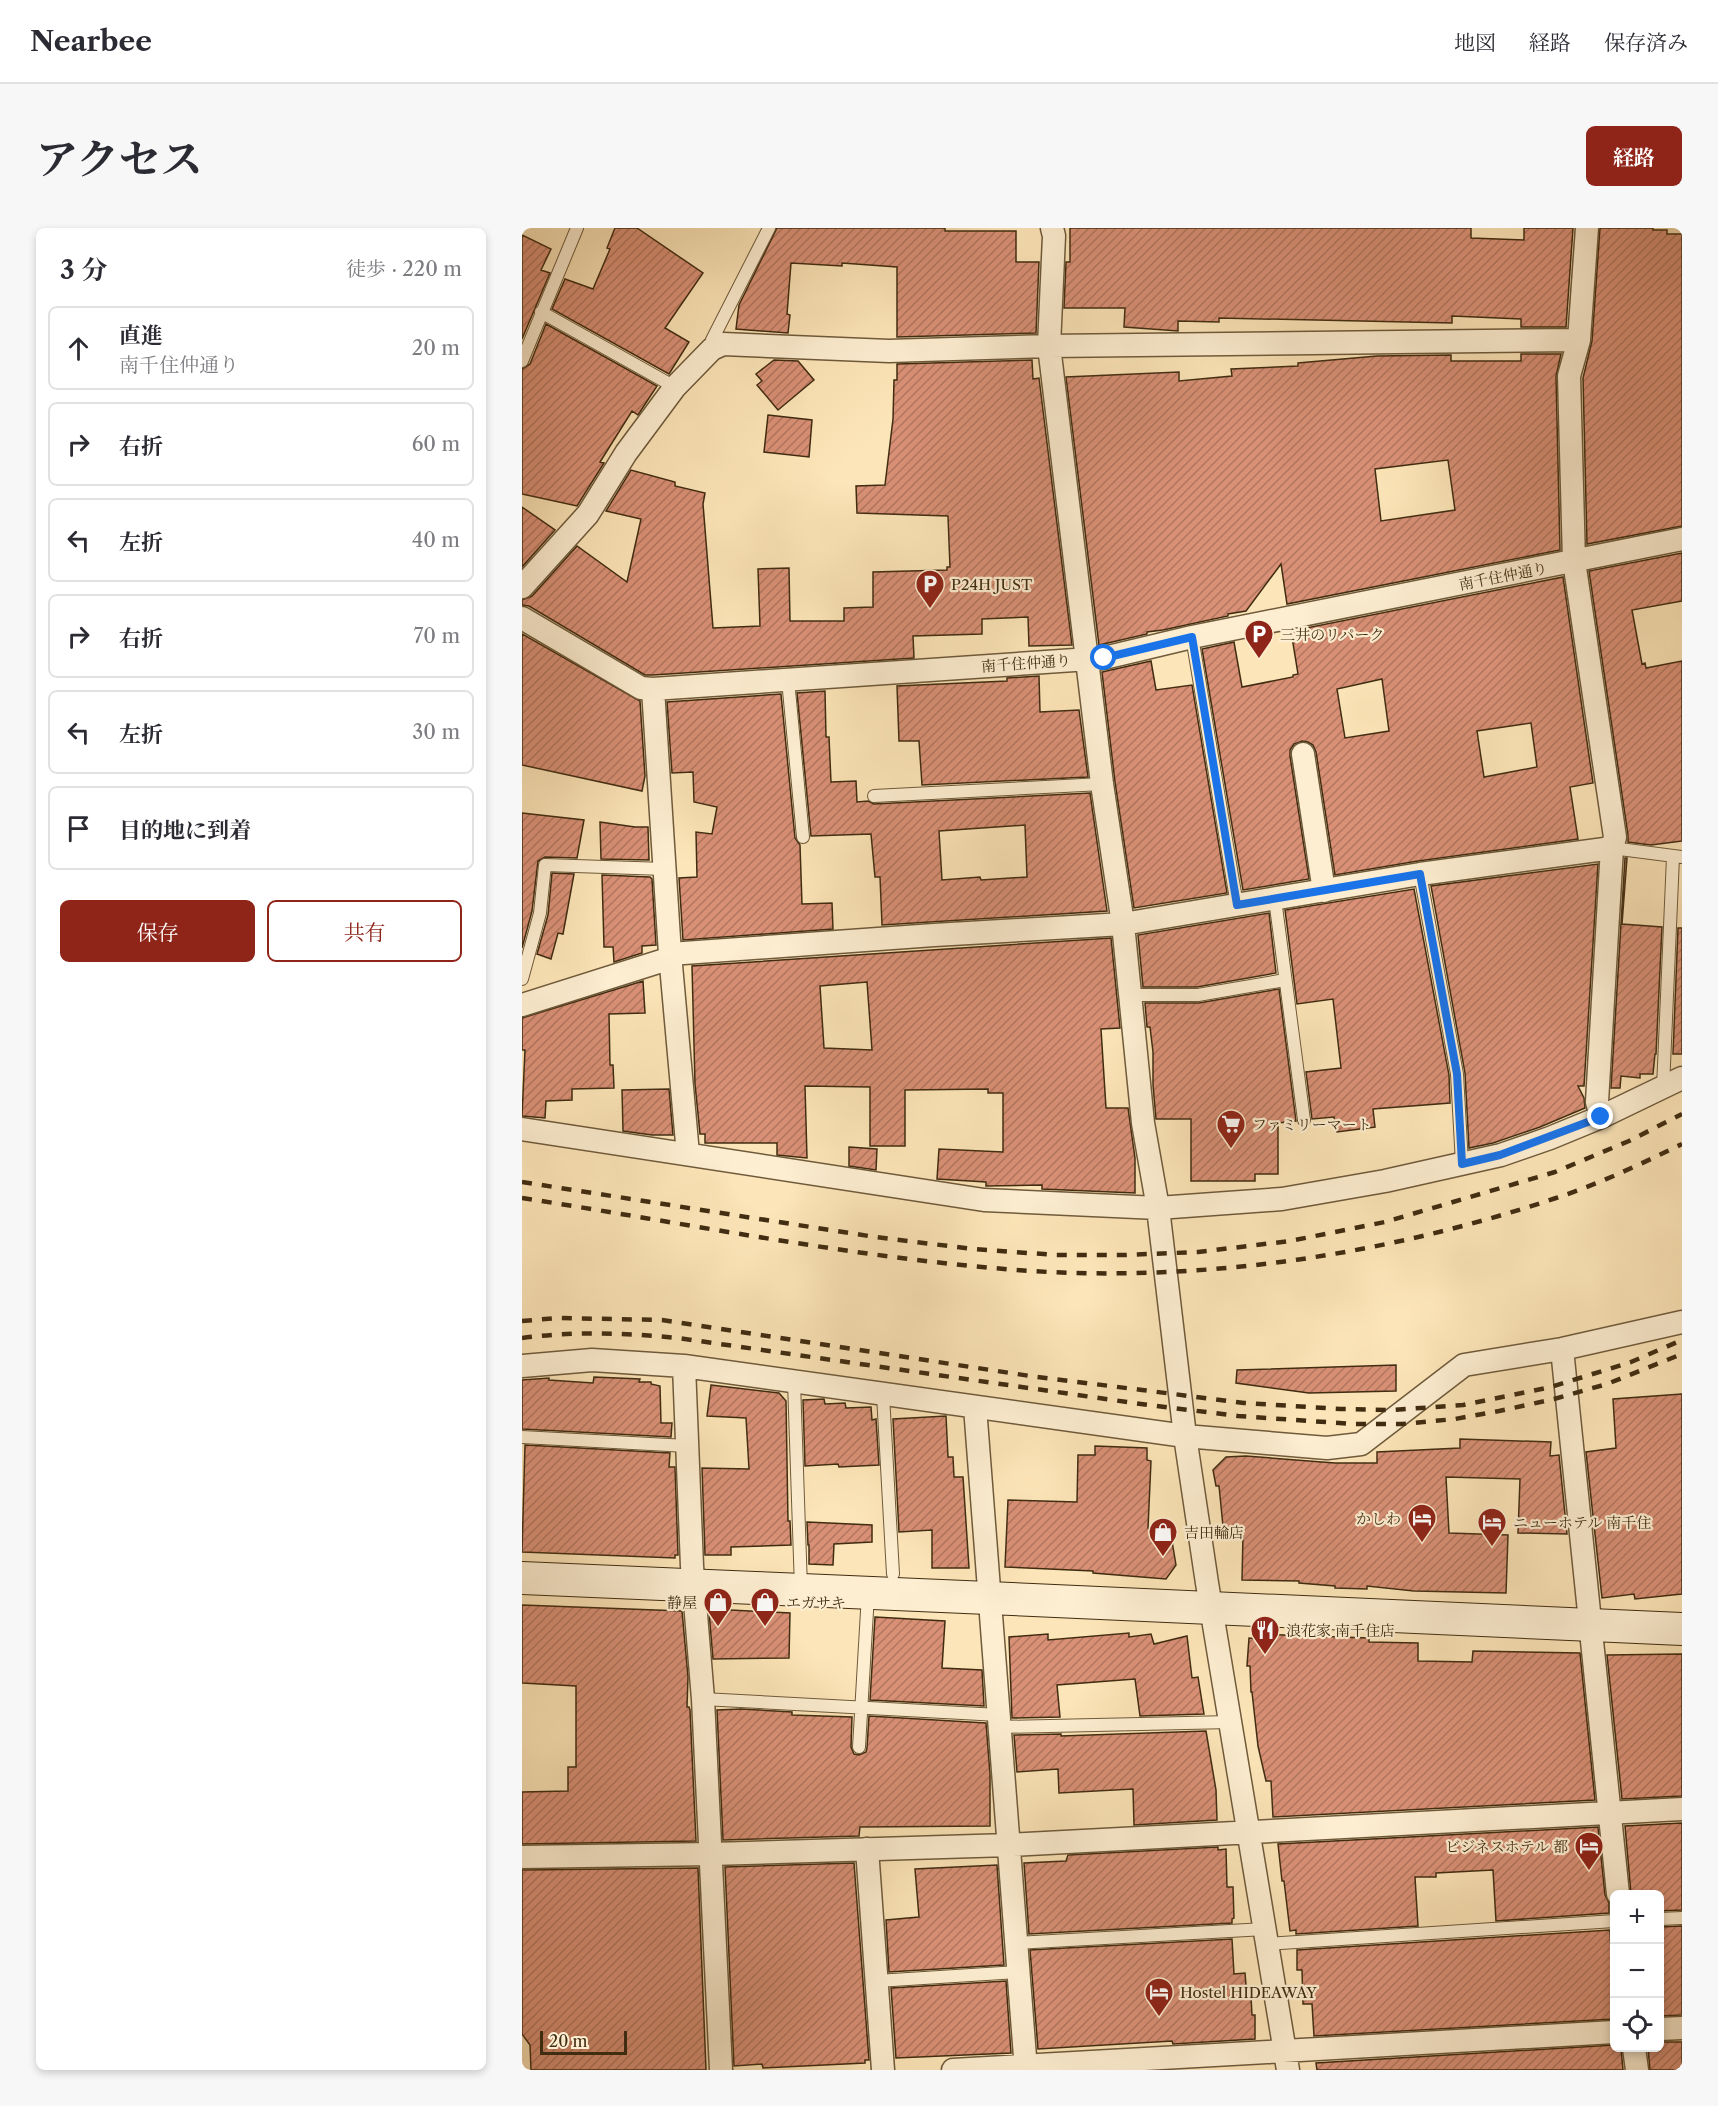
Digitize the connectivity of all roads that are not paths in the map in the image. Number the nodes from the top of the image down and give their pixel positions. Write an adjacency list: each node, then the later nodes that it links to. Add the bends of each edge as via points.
1 (577, 228): 5 (lane)
2 (770, 228): 8 (lane, via 712,340)
3 (1052, 228): 7 (street)
4 (1587, 228): 6 (street)
5 (541, 312): 9 (lane); 10 (lane)
6 (1579, 340): 7 (street); 12 (street, via 1569,376)
7 (1049, 346): 8 (street, via 890,351 723,344); 16 (street)
8 (712, 349): 10 (street)
9 (522, 361)
10 (675, 387): 13 (street, via 626,453 588,514)
11 (1682, 539): 12 (street, 南千住仲通り)
12 (1574, 561): 15 (street, 南千住仲通り); 23 (street, via 1615,837)
13 (522, 587)
14 (522, 618): 18 (street, 南千住仲通り, via 641,688)
15 (1192, 637): 16 (street, 南千住仲通り); 29 (lane)
16 (1088, 659): 17 (street, 南千住仲通り); 20 (street)
17 (788, 680): 18 (street, 南千住仲通り); 22 (lane)
18 (653, 689): 25 (street)
19 (1303, 754): 27 (street)
20 (1102, 784): 21 (lane); 30 (street)
21 (874, 796)
22 (803, 837)
23 (1612, 848): 24 (lane); 26 (street); 37 (street, via 1597,1102)
24 (1678, 857): 36 (lane)
25 (665, 869): 31 (street); 32 (lane, via 545,865 540,913)
26 (1420, 874): 27 (street); 41 (lane, via 1457,1074)
27 (1324, 891): 28 (street)
28 (1275, 899): 29 (street); 33 (lane)
29 (1237, 905): 30 (street)
30 (1122, 924): 31 (street); 34 (street)
31 (670, 956): 35 (street); 40 (street)
32 (522, 980)
33 (1285, 980): 34 (lane, via 1198,995); 38 (lane)
34 (1130, 995): 42 (street, via 1143,1123)
35 (522, 1005)
36 (1672, 1083): 37 (street)
37 (1601, 1117): 41 (street, via 1500,1155)
38 (1304, 1120)
39 (522, 1128): 40 (street)
40 (688, 1154): 42 (street, via 984,1200)
41 (1462, 1164): 42 (street, via 1282,1199)
42 (1158, 1208): 50 (street)
43 (1682, 1322): 44 (street)
44 (1562, 1349): 50 (street, via 1464,1365 1361,1444 1327,1448); 60 (street)
45 (522, 1366): 46 (street, via 592,1360)
46 (684, 1366): 47 (street); 52 (street)
47 (794, 1382): 48 (street); 56 (lane)
48 (883, 1395): 49 (street); 53 (lane)
49 (975, 1407): 50 (street); 58 (street)
50 (1185, 1436): 59 (street)
51 (522, 1437): 52 (lane)
52 (687, 1446): 55 (street)
53 (893, 1574)
54 (522, 1578): 55 (street)
55 (694, 1587): 56 (street); 62 (street)
56 (801, 1591): 57 (street)
57 (868, 1593): 58 (street); 63 (lane)
58 (990, 1598): 59 (street); 64 (street)
59 (1212, 1609): 60 (street); 65 (street)
60 (1590, 1625): 61 (street); 68 (street)
61 (1682, 1629)
62 (703, 1699): 63 (lane); 72 (street)
63 (860, 1708): 64 (lane); 66 (lane)
64 (999, 1721): 65 (lane); 70 (street)
65 (1231, 1722): 69 (street)
66 (859, 1747)
67 (1682, 1809): 68 (street)
68 (1610, 1812): 69 (street); 74 (street)
69 (1249, 1832): 70 (street); 78 (street)
70 (1009, 1845): 71 (street); 79 (street)
71 (867, 1849): 72 (street); 81 (street)
72 (711, 1854): 73 (street); 88 (street)
73 (522, 1857)
74 (1618, 1890)
75 (1682, 1918): 76 (lane)
76 (1664, 1919)
77 (1610, 1921): 78 (lane)
78 (1266, 1936): 79 (lane); 86 (street)
79 (1016, 1943): 80 (street)
80 (1018, 1972): 81 (lane); 87 (street)
81 (877, 1982): 89 (street)
82 (1682, 2028): 83 (street)
83 (1664, 2030)
84 (1610, 2032): 86 (street)
85 (1634, 2052): 91 (street)
86 (1287, 2061): 87 (street)
87 (1026, 2068): 90 (street)
88 (721, 2070)
89 (883, 2070)
90 (953, 2070)
91 (1636, 2070)

